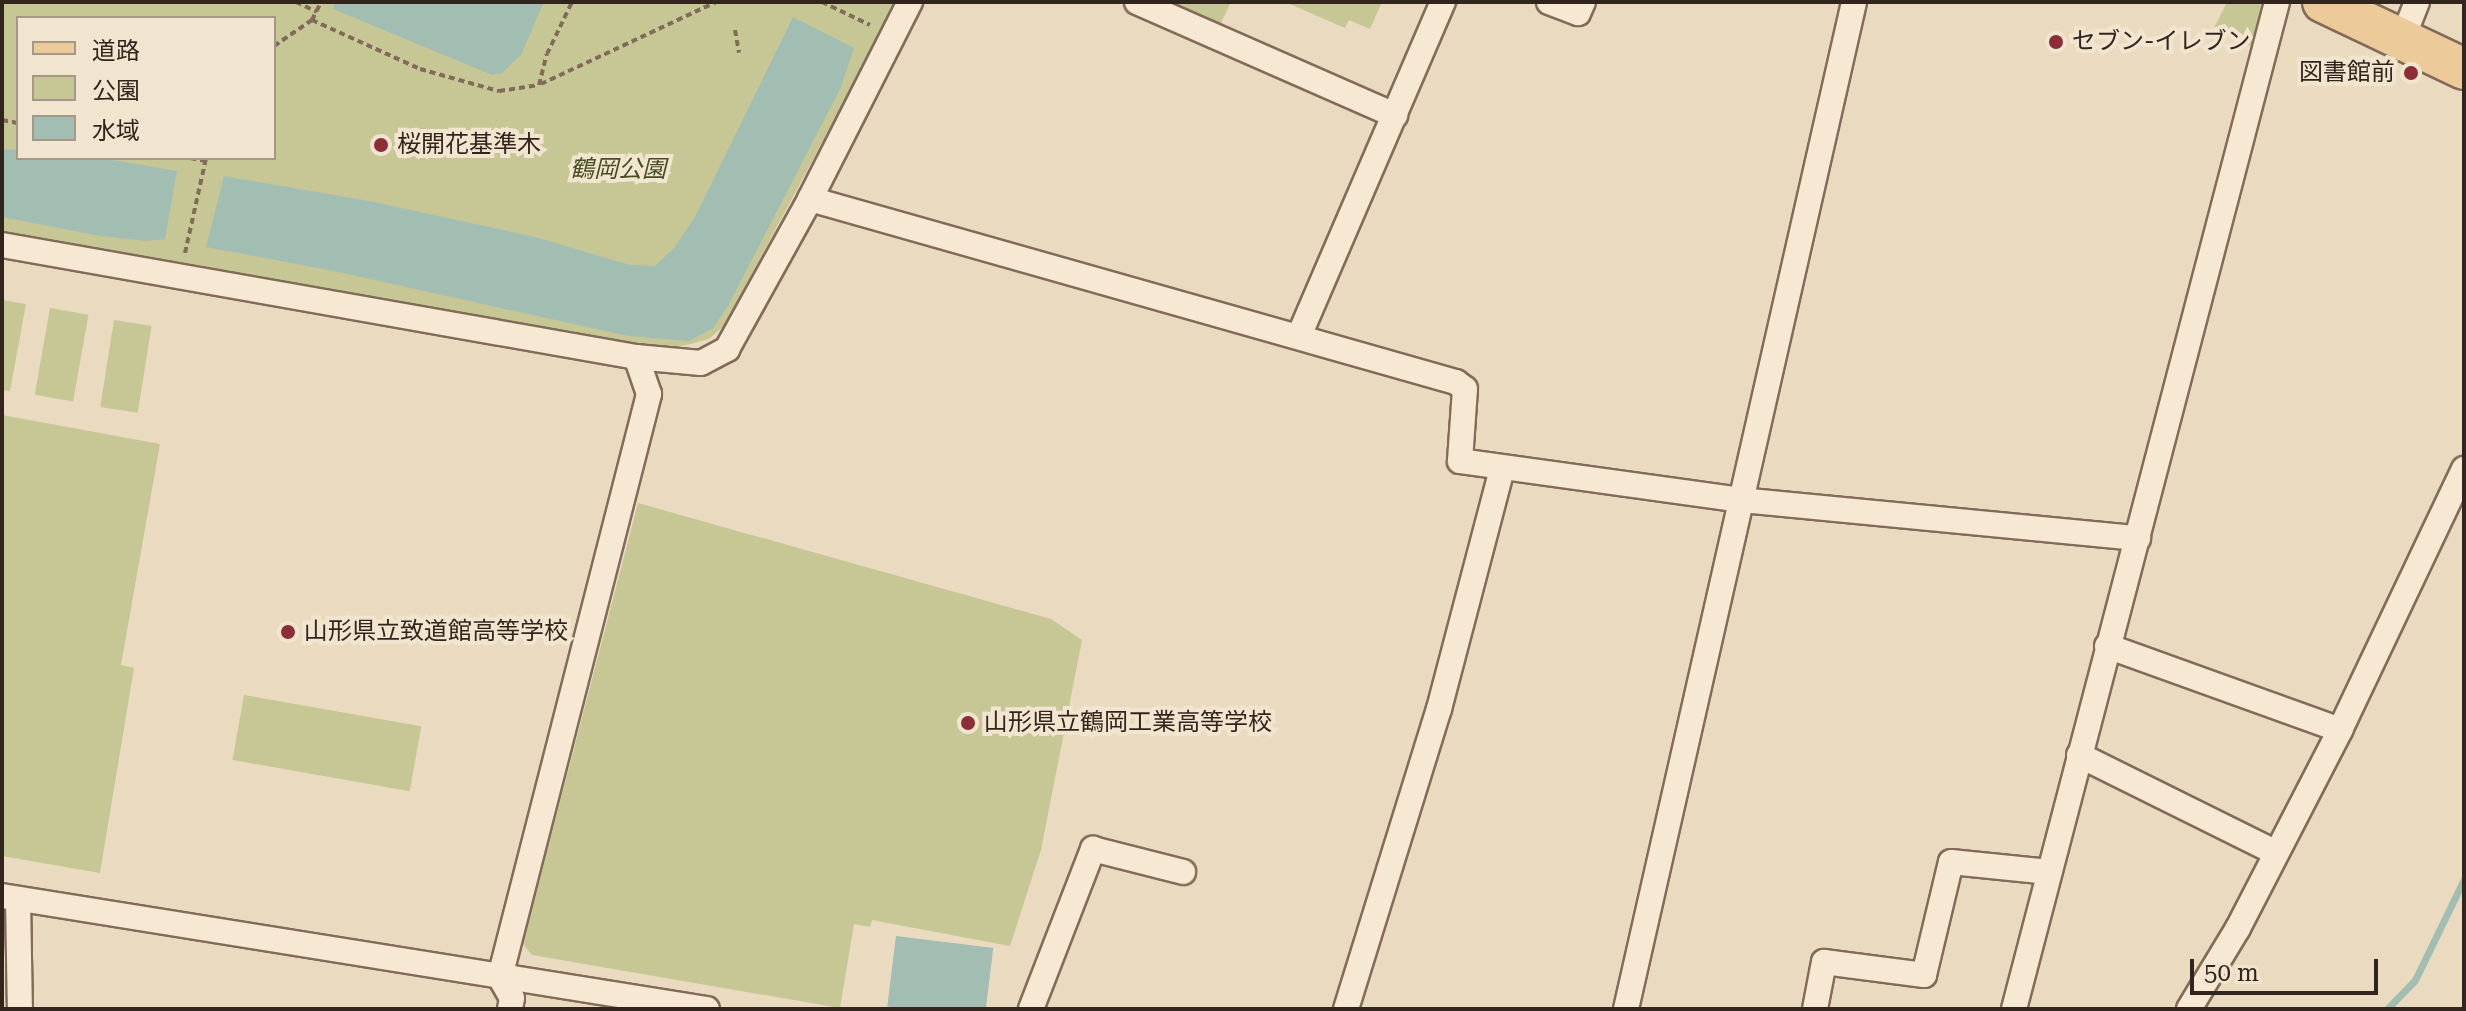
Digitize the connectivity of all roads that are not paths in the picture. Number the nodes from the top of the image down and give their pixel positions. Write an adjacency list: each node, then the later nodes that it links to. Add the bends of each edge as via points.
1 (910, 2): 13 (street)
2 (1137, 2): 12 (street)
3 (1443, 2): 12 (street)
4 (1549, 2): 5 (street, via 1578,13)
5 (1583, 2)
6 (1854, 2): 19 (street)
7 (2277, 2): 20 (street)
8 (2323, 2): 10 (main road)
9 (2417, 2): 10 (street)
10 (2402, 40): 11 (main road)
11 (2464, 69)
12 (1395, 115): 15 (street)
13 (810, 199): 15 (street); 16 (street, via 727,349 701,363)
14 (2, 245): 16 (street)
15 (1299, 336): 17 (street, via 1456,382 1465,389 1460,461)
16 (636, 357): 28 (street, via 649,394)
17 (1502, 469): 19 (street); 33 (street, via 1439,709)
18 (2464, 469): 22 (street)
19 (1741, 500): 20 (street); 34 (street)
20 (2138, 538): 21 (street)
21 (2107, 646): 22 (street); 23 (street)
22 (2340, 730): 24 (street)
23 (2079, 755): 24 (street); 26 (street)
24 (2276, 853): 37 (street)
25 (1183, 872): 32 (street, via 1093,849)
26 (2049, 872): 35 (street, via 1951,862 1924,975 1824,962); 36 (street)
27 (10, 898): 28 (street); 29 (street)
28 (500, 977): 30 (street, via 512,998); 31 (street)
29 (20, 1009)
30 (510, 1009)
31 (707, 1009)
32 (1031, 1009)
33 (1346, 1009)
34 (1626, 1009)
35 (1815, 1009)
36 (2014, 1009)
37 (2189, 1009)

